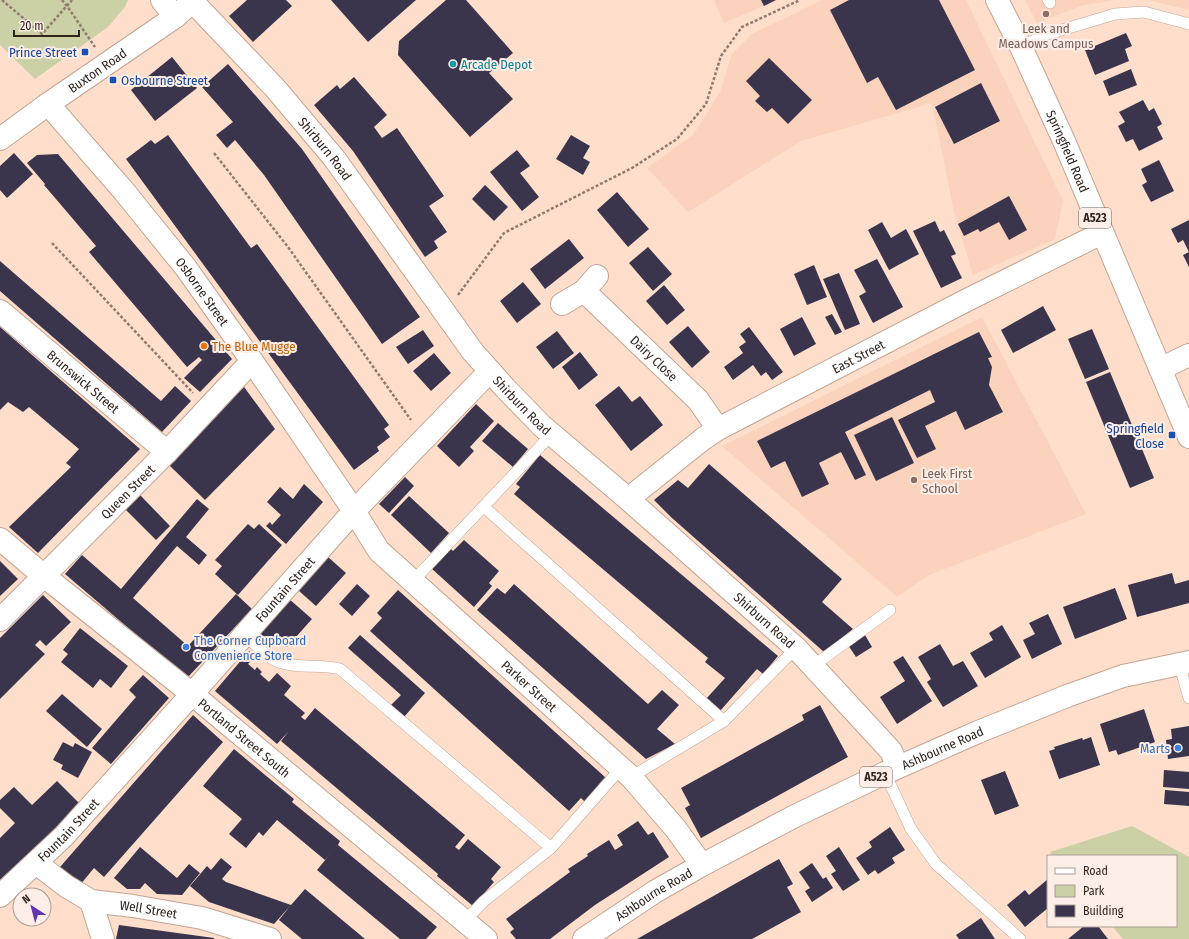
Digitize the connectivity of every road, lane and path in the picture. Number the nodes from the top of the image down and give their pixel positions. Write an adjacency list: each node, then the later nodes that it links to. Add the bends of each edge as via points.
1 (2, 0): 8 (path, via 42,34)
2 (62, 0): 8 (path)
3 (72, 0): 8 (path)
4 (162, 0): 9 (main road)
5 (800, 0): 20 (path, via 742,27 720,56 706,104 677,139 632,168 504,233)
6 (997, 0): 11 (main road, Springfield Road / A523)
7 (193, 1): 9 (main road, Buxton Road); 20 (main road, Shirburn Road, via 274,88 334,158)
8 (67, 6): 12 (path)
9 (175, 17): 12 (main road, Buxton Road)
10 (1189, 24): 11 (lane, via 1144,12 1115,14 1046,35)
11 (1021, 47): 16 (main road, Springfield Road / A523)
12 (106, 64): 13 (main road, Buxton Road)
13 (48, 104): 14 (main road, Buxton Road); 22 (main road, Osborne Street, via 123,190 186,268)
14 (0, 139)
15 (214, 153): 29 (path, via 288,247)
16 (1102, 233): 23 (main road, Springfield Road / A523); 26 (main road, East Street)
17 (52, 243): 25 (path)
18 (562, 304): 26 (main road, Dairy Close, via 590,284 698,400)
19 (0, 312): 30 (main road, Brunswick Street)
20 (445, 313): 24 (main road, Shirburn Road)
21 (1189, 355): 23 (main road)
22 (252, 361): 25 (main road, Queen Street); 33 (main road, Osborne Street)
23 (1160, 369): 28 (main road, Springfield Road / A523, via 1179,403)
24 (490, 371): 27 (main road, Shirburn Road); 29 (main road, Fountain Street)
25 (208, 408): 30 (main road, Queen Street)
26 (718, 429): 31 (main road, East Street)
27 (552, 434): 31 (main road, Shirburn Road); 32 (lane)
28 (1189, 437)
29 (424, 439): 33 (main road, Fountain Street)
30 (167, 452): 35 (main road, Queen Street)
31 (628, 499): 40 (main road, Shirburn Road)
32 (484, 507): 36 (lane); 45 (lane)
33 (354, 511): 36 (main road, Parker Street, via 379,551); 39 (main road, Fountain Street)
34 (0, 539): 35 (main road, Portland Street South)
35 (44, 576): 38 (main road, Queen Street); 43 (main road, Portland Street South)
36 (413, 581): 47 (main road, Parker Street)
37 (890, 610): 42 (lane)
38 (0, 620)
39 (245, 635): 43 (main road, Fountain Street); 48 (lane, via 278,662 340,669)
40 (796, 648): 42 (main road, Shirburn Road); 45 (lane)
41 (1184, 662): 44 (lane); 46 (main road, Ashbourne Road / A523, via 1123,676 1067,696)
42 (813, 666): 46 (main road, Shirburn Road, via 890,751)
43 (192, 694): 49 (main road, Fountain Street, via 64,836); 53 (main road, Portland Street South)
44 (1189, 698)
45 (724, 721): 47 (lane)
46 (892, 770): 50 (main road, Ashbourne Road / A523, via 795,816); 58 (lane, via 911,829 936,864)
47 (626, 773): 48 (lane); 50 (main road, Parker Street, via 675,828)
48 (551, 848): 53 (lane, via 484,901)
49 (36, 863): 51 (main road, Fountain Street); 52 (main road, Well Street, via 66,886)
50 (702, 865): 57 (main road, Ashbourne Road / A523, via 656,891)
51 (0, 896)
52 (91, 900): 54 (main road); 55 (main road, Well Street, via 202,918)
53 (465, 921): 56 (main road, Portland Street South)
54 (103, 939)
55 (270, 939)
56 (486, 939)
57 (584, 939)
58 (1020, 939)

